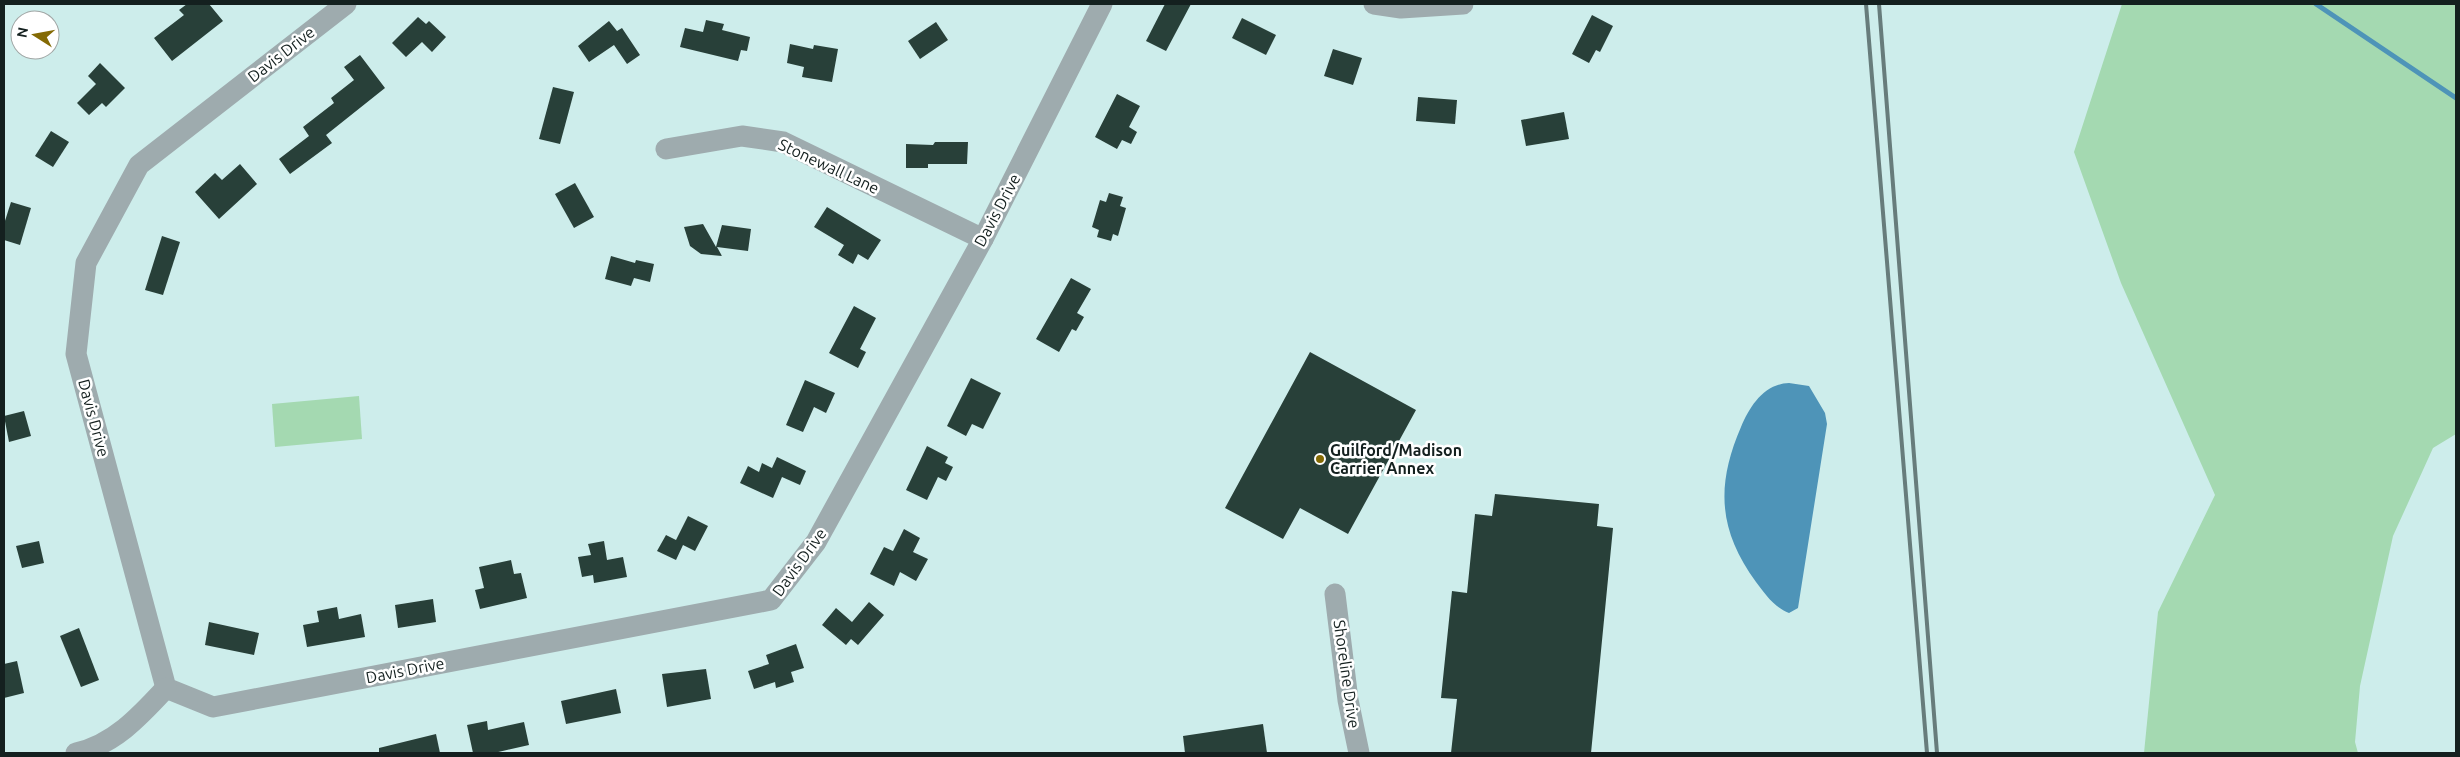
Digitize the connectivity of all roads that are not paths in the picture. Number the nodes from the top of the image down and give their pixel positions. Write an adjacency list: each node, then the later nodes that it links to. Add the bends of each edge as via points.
1 (346, 4): 8 (street, Davis Drive, via 139,165 86,263 76,354)
2 (1102, 4): 6 (street, Davis Drive)
3 (1374, 4): 4 (street, via 1401,8)
4 (1464, 4)
5 (666, 149): 6 (street, Stonewall Lane, via 742,136 783,142)
6 (982, 239): 8 (street, Davis Drive, via 816,542 772,600 213,707)
7 (1335, 594): 10 (street, Shoreline Drive, via 1348,700)
8 (166, 688): 9 (street, via 133,724 87,751)
9 (76, 753)
10 (1359, 753)

